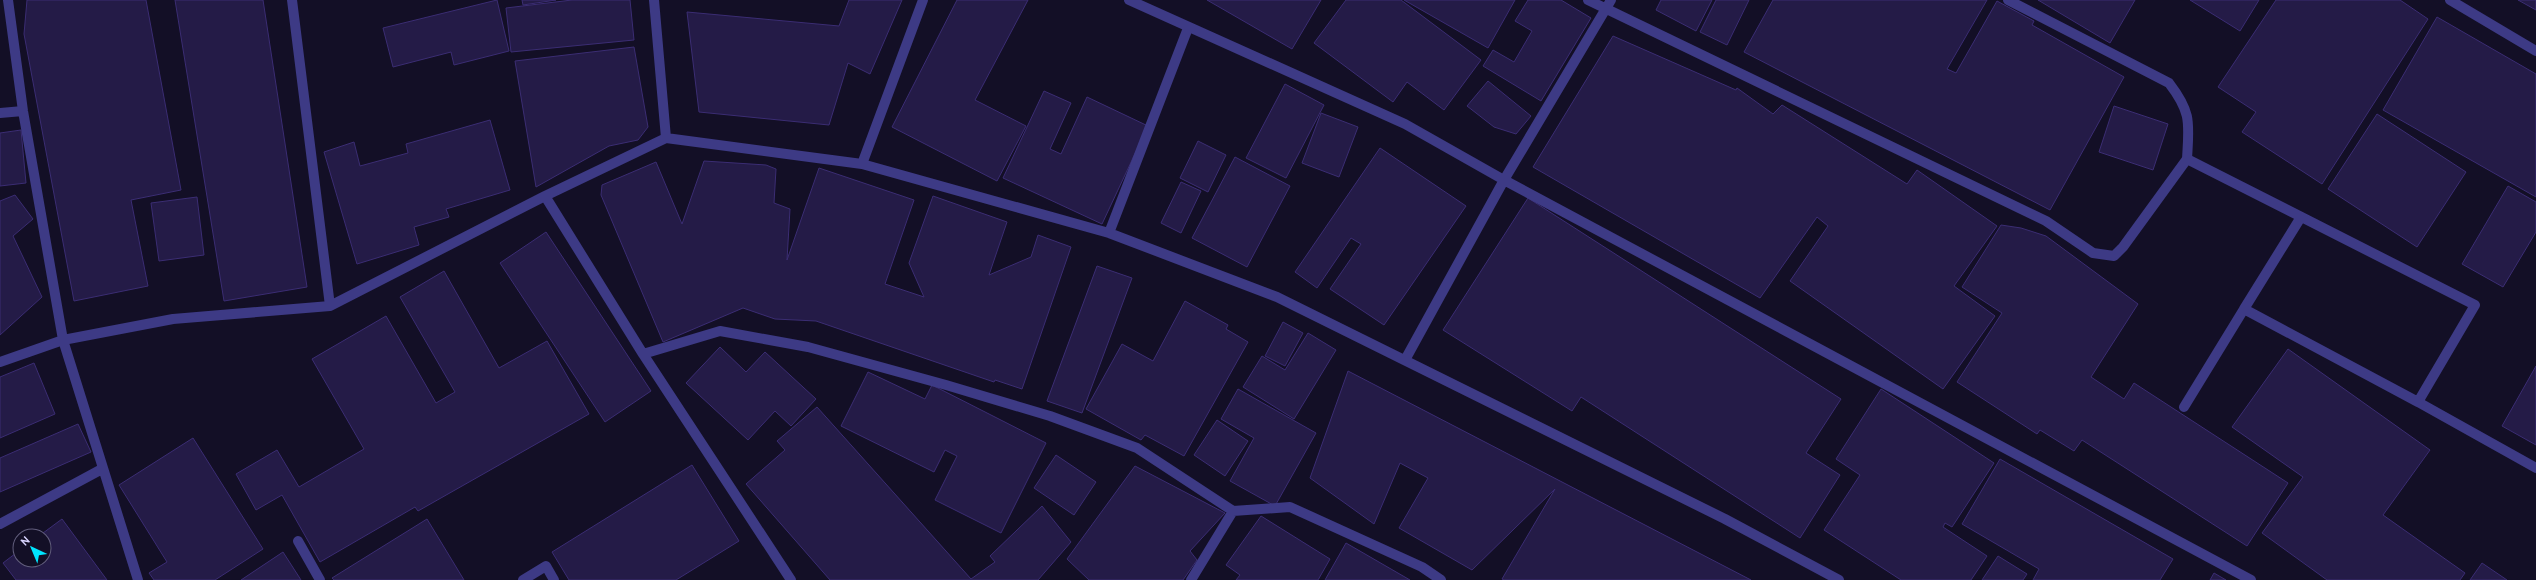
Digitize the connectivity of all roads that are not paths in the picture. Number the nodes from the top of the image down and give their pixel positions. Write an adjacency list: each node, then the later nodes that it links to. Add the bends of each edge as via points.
1 (8, 0): 13 (street)
2 (292, 0): 22 (street)
3 (654, 0): 15 (street)
4 (923, 0): 17 (street)
5 (1129, 0): 11 (street)
6 (1588, 0): 10 (street)
7 (1611, 0): 10 (street)
8 (2008, 0): 16 (street, via 2169,83 2182,100 2189,119)
9 (2450, 0): 12 (street)
10 (1607, 10): 16 (street, via 2046,221 2094,253 2114,256 2123,247); 18 (street)
11 (1188, 28): 18 (street, via 1405,124); 21 (street)
12 (2536, 51)
13 (23, 111): 14 (street); 24 (street)
14 (0, 113)
15 (666, 138): 17 (street); 19 (street)
16 (2186, 159): 20 (street)
17 (862, 164): 21 (street)
18 (1504, 180): 26 (street); 43 (street)
19 (545, 196): 22 (street); 25 (street)
20 (2301, 217): 23 (street); 28 (street, via 2475,305)
21 (1109, 233): 26 (street, via 1277,297)
22 (330, 306): 24 (street, via 173,319)
23 (2244, 309): 28 (street); 29 (street)
24 (63, 340): 27 (street); 31 (street)
25 (643, 354): 32 (street, via 720,330 808,347 1050,416 1137,448); 39 (street)
26 (1405, 360): 42 (street, via 1725,519)
27 (0, 362)
28 (2418, 402): 30 (street)
29 (2184, 407)
30 (2536, 468)
31 (102, 470): 33 (street); 35 (street)
32 (1233, 511): 40 (street); 41 (street, via 1290,507 1422,567)
33 (0, 524)
34 (298, 541): 36 (street)
35 (138, 580)
36 (320, 580)
37 (523, 580): 38 (street, via 546,566)
38 (554, 580)
39 (791, 580)
40 (1191, 580)
41 (1441, 580)
42 (1839, 580)
43 (2251, 580)

